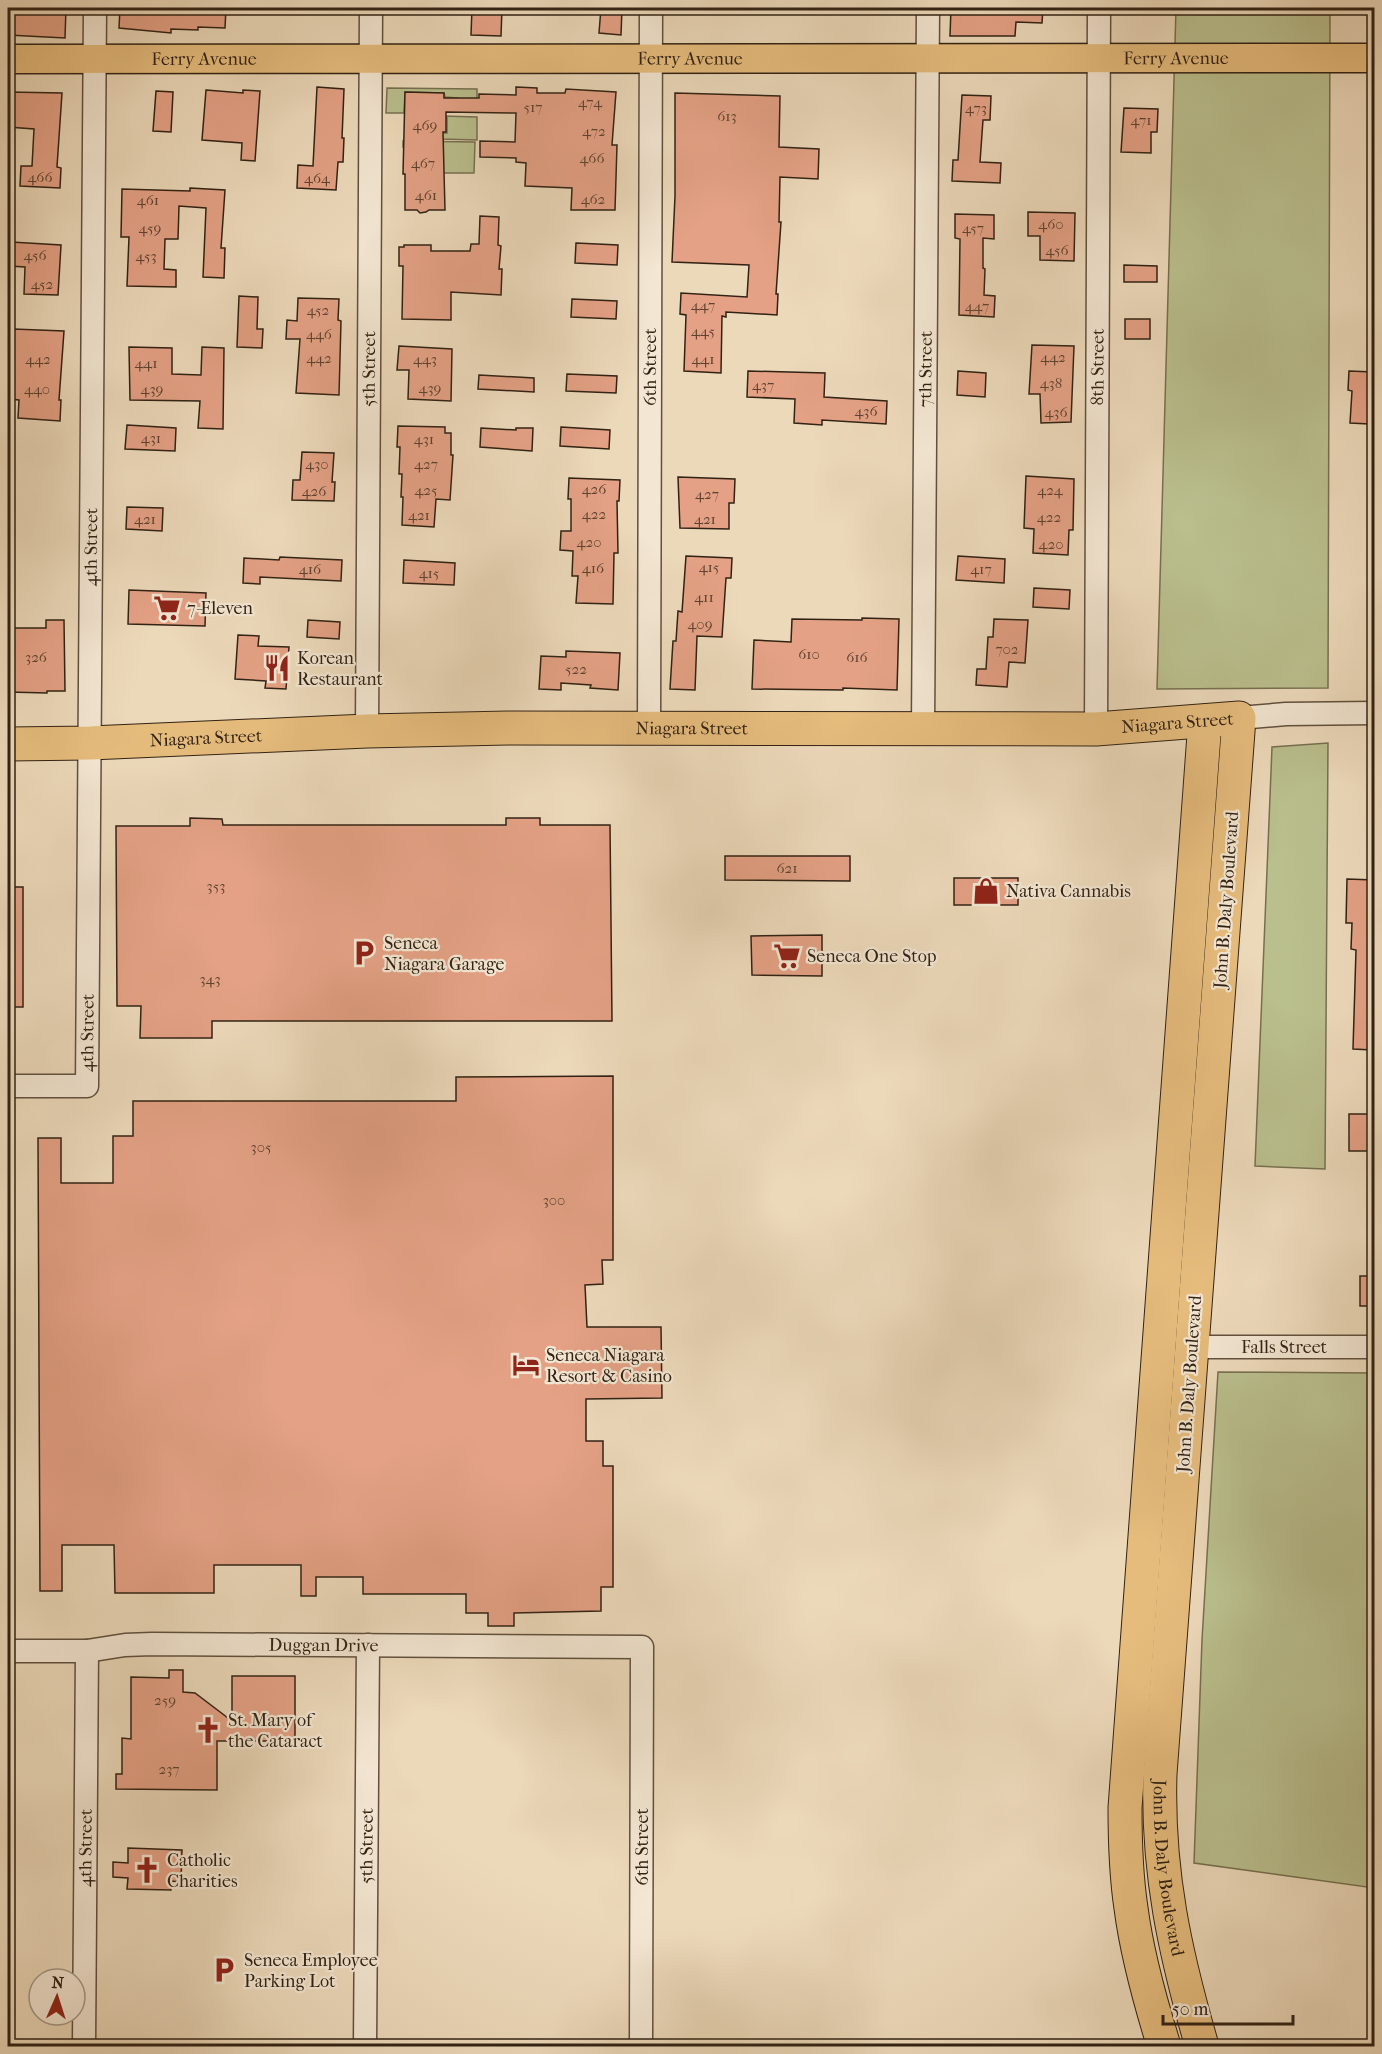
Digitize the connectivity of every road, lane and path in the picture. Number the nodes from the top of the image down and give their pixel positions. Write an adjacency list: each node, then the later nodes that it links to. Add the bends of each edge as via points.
1 (94, 8): 11 (street, 4th Street)
2 (371, 8): 12 (street, 5th Street)
3 (651, 8): 6 (street, 6th Street)
4 (928, 8): 7 (street, 7th Street)
5 (1099, 8): 8 (street, 8th Street)
6 (651, 58): 7 (main road, Ferry Avenue); 12 (main road, Ferry Avenue); 16 (street, 6th Street)
7 (928, 58): 8 (main road, Ferry Avenue); 17 (street, 7th Street)
8 (1098, 58): 9 (main road, Ferry Avenue); 18 (street, 8th Street)
9 (1374, 58)
10 (8, 59): 11 (main road, Ferry Avenue)
11 (94, 59): 12 (main road, Ferry Avenue); 20 (street, 4th Street)
12 (371, 59): 19 (street, 5th Street)
13 (1374, 713): 14 (street, Niagara Street)
14 (1239, 718): 15 (highway, Niagara Street); 23 (highway, John B. Daly Boulevard)
15 (1204, 722): 18 (highway, Niagara Street); 32 (highway, John B. Daly Boulevard, via 1125,1808 1131,1909)
16 (649, 727): 17 (highway, Niagara Street); 19 (highway, Niagara Street)
17 (923, 729): 18 (highway, Niagara Street)
18 (1096, 729)
19 (368, 731): 20 (highway, Niagara Street)
20 (90, 743): 21 (highway, Niagara Street); 22 (street, 4th Street, via 87,1086)
21 (8, 744)
22 (8, 1086)
23 (1192, 1347): 24 (street, Falls Street); 33 (highway, John B. Daly Boulevard, via 1159,1806 1162,1870 1172,1933)
24 (1374, 1347)
25 (368, 1646): 26 (street, Duggan Drive); 28 (street, Duggan Drive, via 152,1644); 30 (street, 5th Street)
26 (642, 1647): 31 (street, 6th Street)
27 (8, 1651): 28 (street, Duggan Drive)
28 (87, 1651): 29 (street, 4th Street)
29 (84, 2046)
30 (365, 2046)
31 (641, 2046)
32 (1164, 2046)
33 (1202, 2046)

